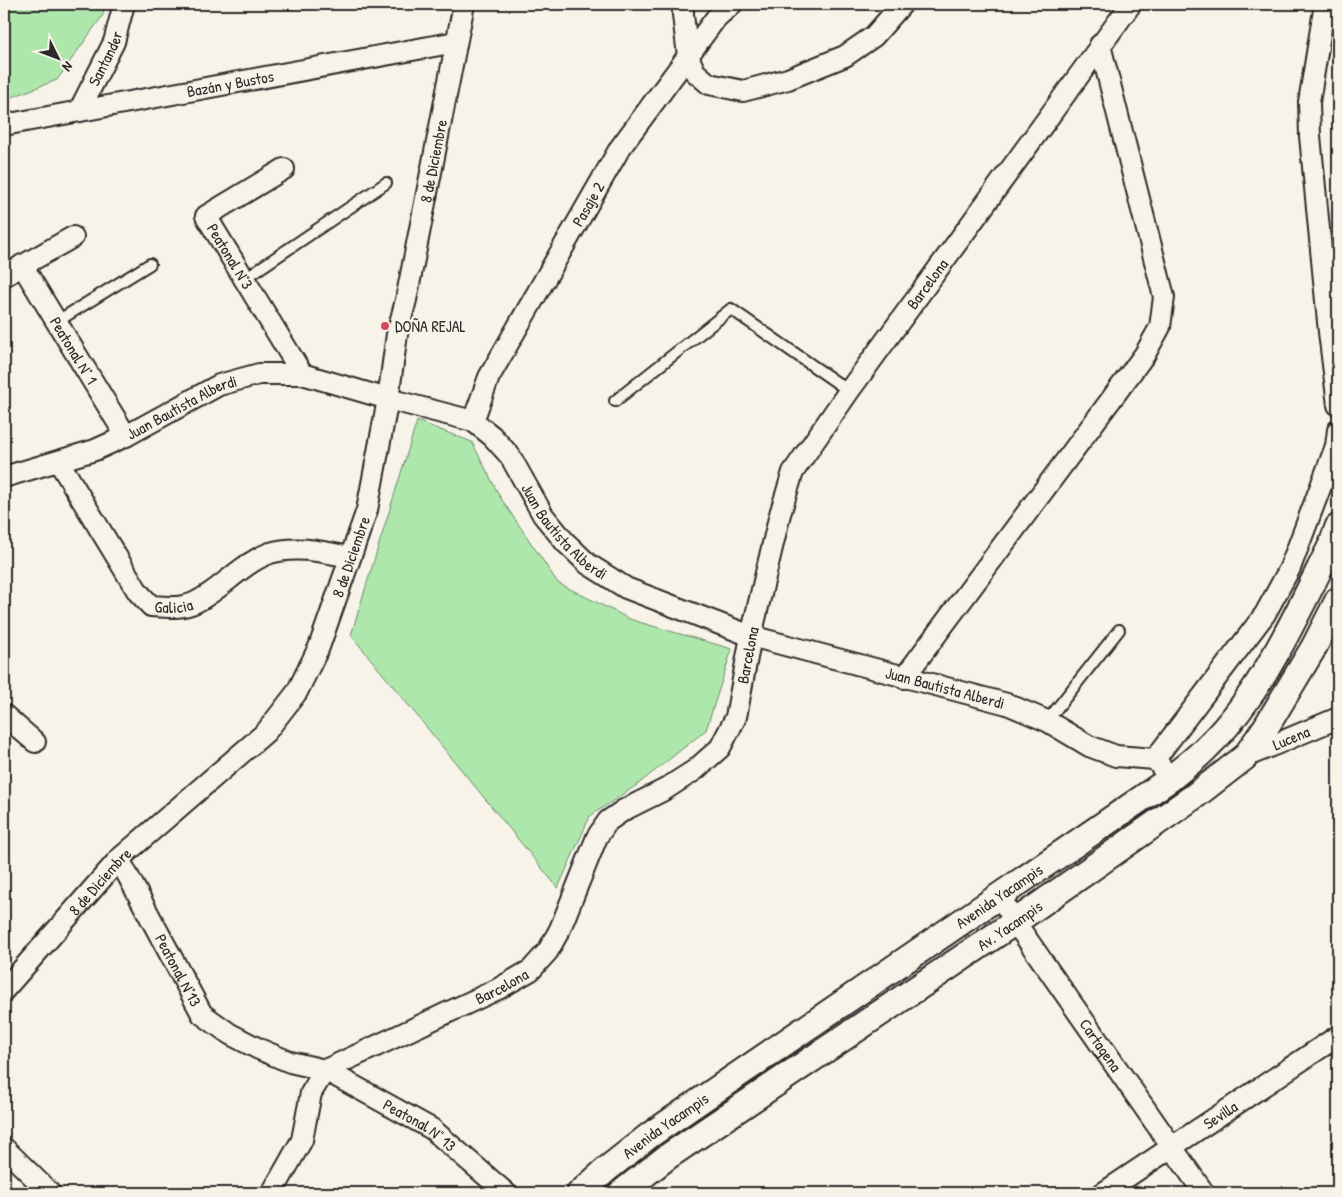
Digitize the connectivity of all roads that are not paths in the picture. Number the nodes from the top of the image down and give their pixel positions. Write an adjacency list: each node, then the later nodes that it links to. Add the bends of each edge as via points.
1 (124, 4): 11 (street, Santander, via 114,42)
2 (464, 4): 8 (street, 8 de Diciembre)
3 (683, 4): 10 (street)
4 (732, 4): 10 (street, Pasaje 2, via 716,18)
5 (902, 4): 10 (street, via 874,36 845,56 788,79 743,91 709,84 695,72)
6 (1131, 4): 9 (street, Barcelona)
7 (1325, 4): 25 (street, via 1309,111)
8 (456, 42): 11 (street, Bazán y Bustos); 23 (street, 8 de Diciembre)
9 (1100, 45): 22 (street, Barcelona); 36 (street, via 1164,297 1160,327 1146,354)
10 (688, 56): 26 (street, Pasaje 2, via 620,148 489,377)
11 (80, 111): 12 (street, Bazán y Bustos)
12 (4, 125)
13 (284, 169): 19 (street, Peatonal N°3, via 206,216)
14 (386, 183): 19 (lane)
15 (73, 237): 17 (street)
16 (150, 264): 20 (lane)
17 (22, 265): 18 (street); 20 (street, Peatonal N° 1)
18 (4, 276)
19 (244, 279): 21 (street, Peatonal N°3)
20 (56, 322): 28 (street, Peatonal N° 1)
21 (302, 374): 23 (street, Juan Bautista Alberdi); 28 (street, Juan Bautista Alberdi, via 259,374 219,385)
22 (850, 391): 24 (lane, via 731,309); 35 (street, Barcelona, via 793,472)
23 (388, 399): 26 (street, Juan Bautista Alberdi); 32 (street, 8 de Diciembre, via 367,510)
24 (615, 401)
25 (1338, 405)
26 (473, 421): 35 (street, Juan Bautista Alberdi, via 510,456 543,515 588,564 626,588)
27 (1338, 430): 42 (street, via 1336,446 1290,568 1266,614)
28 (126, 436): 29 (street, Juan Bautista Alberdi)
29 (59, 462): 30 (street, Juan Bautista Alberdi); 32 (street, Galicia, via 138,592 151,606 173,608 196,602 269,554 309,550)
30 (4, 477)
31 (1338, 527): 43 (street, Avenida Yacampis, via 1276,654 1243,704 1209,746)
32 (350, 557): 44 (street, 8 de Diciembre, via 319,647 297,692 266,732)
33 (1338, 600): 41 (street, Av. Yacampis, via 1276,711)
34 (1119, 630): 39 (lane)
35 (751, 636): 36 (street, Juan Bautista Alberdi); 49 (street, Barcelona, via 736,716 720,748 695,770 608,821 597,837 560,929 548,951 531,970 498,989)
36 (904, 678): 39 (street, Juan Bautista Alberdi, via 1007,704)
37 (4, 715): 40 (street)
38 (1338, 718): 41 (street, Lucena)
39 (1047, 721): 42 (street, Juan Bautista Alberdi, via 1089,746 1116,756)
40 (35, 742)
41 (1245, 756): 46 (street, Av. Yacampis, via 1196,795)
42 (1155, 759): 43 (street)
43 (1170, 779): 45 (street, Avenida Yacampis)
44 (119, 859): 47 (street, 8 de Diciembre); 49 (street, Peatonal N°13, via 202,1014 259,1049 290,1062)
45 (1000, 896): 46 (street, Cartagena); 52 (street, Avenida Yacampis, via 650,1135)
46 (1015, 922): 50 (street, Cartagena); 53 (street, Av. Yacampis, via 667,1157)
47 (4, 990)
48 (1338, 1036): 50 (street, Sevilla)
49 (324, 1070): 55 (street, via 311,1093 302,1140); 56 (street, Peatonal N° 13, via 432,1129)
50 (1172, 1147): 58 (street, Sevilla); 59 (street, Cartagena)
51 (4, 1148): 54 (street)
52 (615, 1163): 53 (street); 57 (street, Avenida Yacampis)
53 (632, 1190)
54 (50, 1193)
55 (272, 1193)
56 (506, 1193)
57 (580, 1193)
58 (1103, 1193)
59 (1204, 1193)

